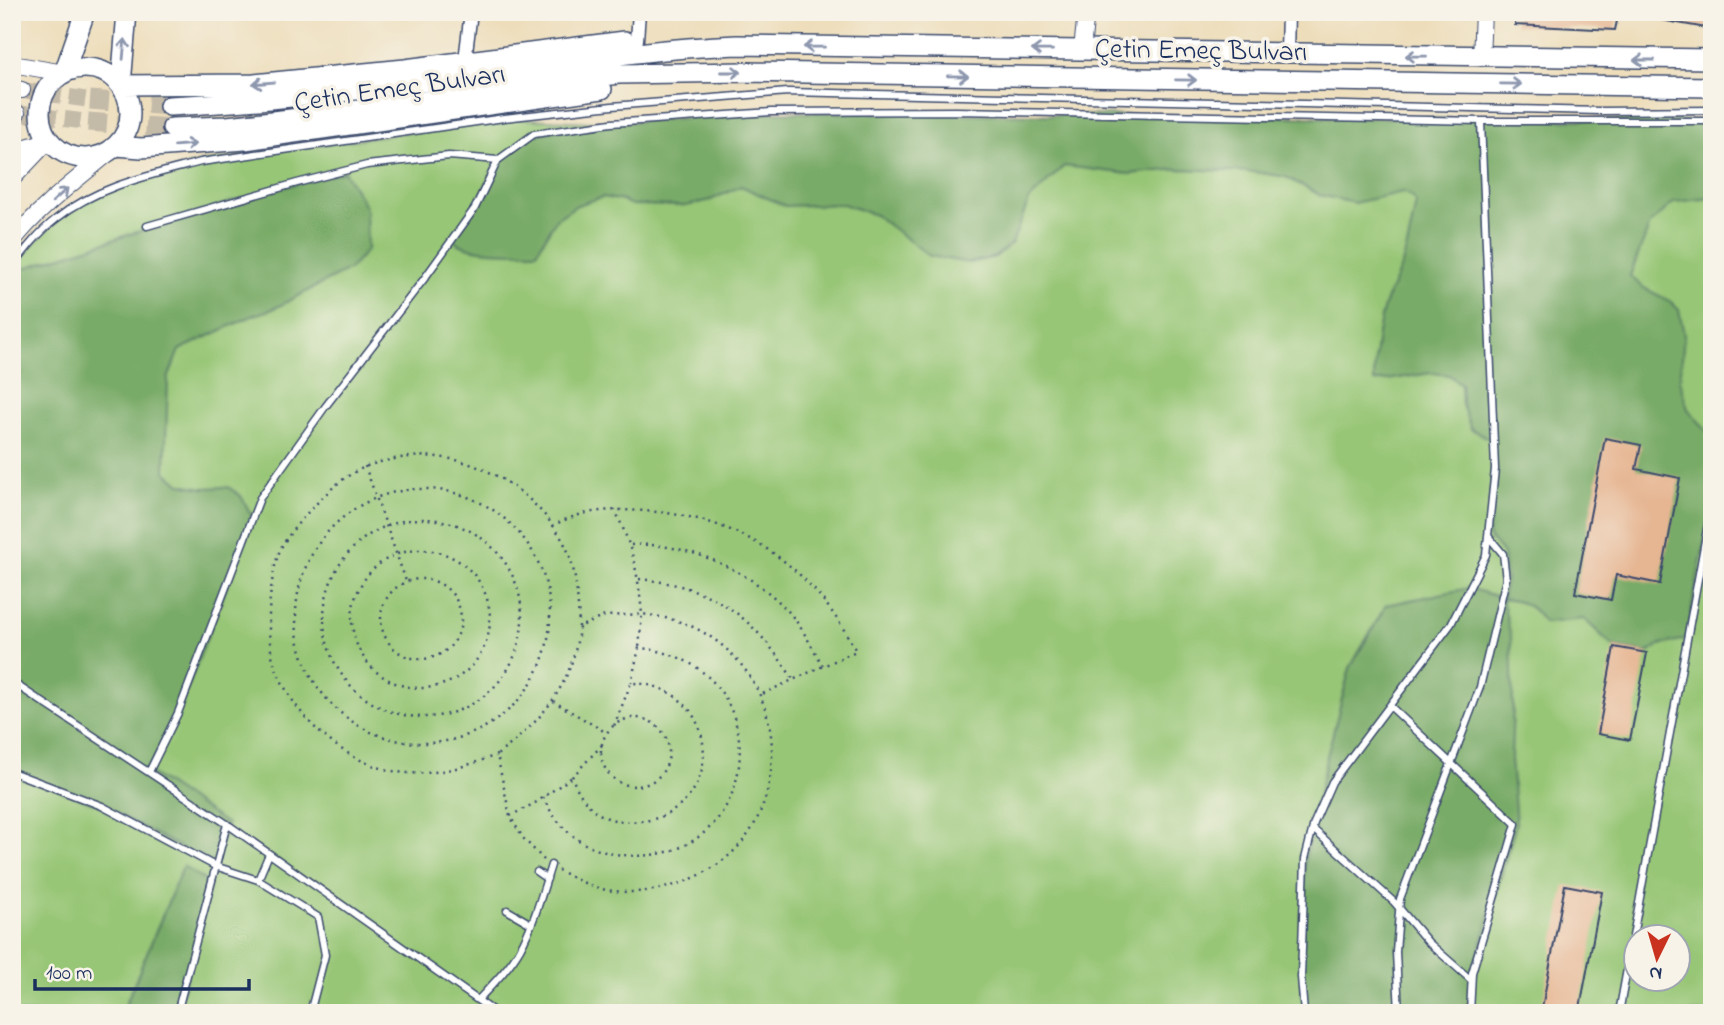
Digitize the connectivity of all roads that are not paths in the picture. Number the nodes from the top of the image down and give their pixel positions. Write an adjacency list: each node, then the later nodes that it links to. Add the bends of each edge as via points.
1 (85, 12): 17 (main road)
2 (127, 12): 19 (main road, one-way to 2)
3 (471, 12): 14 (street)
4 (639, 12): 8 (street)
5 (1086, 12): 10 (main road)
6 (1288, 12): 11 (street)
7 (1483, 12): 12 (main road)
8 (637, 40): 9 (main road, Çetin Emeç Bulvarı); 14 (main road, Çetin Emeç Bulvarı)
9 (670, 48): 10 (main road, Çetin Emeç Bulvarı, one-way to 9); 21 (main road, Çetin Emeç Bulvarı, via 394,86)
10 (1082, 50): 11 (main road, Çetin Emeç Bulvarı)
11 (1287, 54): 12 (main road, Çetin Emeç Bulvarı, one-way to 11)
12 (1481, 58): 13 (main road, Çetin Emeç Bulvarı, one-way to 12); 18 (main road)
13 (1712, 59)
14 (465, 60): 19 (main road, Çetin Emeç Bulvarı, one-way to 19, via 254,84)
15 (12, 64): 17 (main road)
16 (689, 72): 18 (main road, Çetin Emeç Bulvarı, one-way to 18); 25 (main road, Çetin Emeç Bulvarı, via 618,74 309,117); 27 (main road, Çetin Emeç Bulvarı, one-way to 16, via 245,140)
17 (64, 73): 19 (main road, via 94,69 106,72); 26 (main road, via 53,81 40,104 42,131)
18 (1480, 84): 20 (main road, Çetin Emeç Bulvarı, one-way to 20)
19 (121, 85): 27 (main road, via 128,97 130,123)
20 (1712, 87)
21 (169, 106)
22 (1712, 110): 33 (lane, via 788,93 612,106 214,160 153,174 110,188 55,219)
23 (1481, 121): 24 (lane); 29 (lane, via 772,112 611,123 534,134); 35 (lane, via 1495,469)
24 (1712, 121)
25 (172, 128)
26 (48, 140): 27 (main road, via 58,150 85,159); 28 (main road); 30 (main road)
27 (114, 148): 32 (main road, one-way to 27)
28 (12, 149)
29 (498, 160): 31 (lane, via 449,156 368,165); 40 (lane, via 475,208 261,498 178,713)
30 (12, 179)
31 (148, 226)
32 (12, 242)
33 (12, 267)
34 (1712, 502): 60 (lane)
35 (1488, 536): 37 (lane, via 1486,555 1451,624); 38 (lane, via 1503,554 1506,579 1480,687)
36 (12, 682): 40 (lane)
37 (1390, 706): 38 (lane); 42 (lane, via 1332,782)
38 (1453, 764): 49 (lane, via 1400,898); 52 (lane, via 1516,824)
39 (12, 772): 45 (lane, via 102,806)
40 (149, 772): 41 (lane)
41 (227, 824): 43 (lane); 45 (lane)
42 (1313, 829): 49 (lane); 57 (lane, via 1305,859)
43 (269, 854): 48 (lane); 53 (lane)
44 (551, 865): 47 (lane)
45 (215, 866): 48 (lane); 54 (lane)
46 (537, 872): 47 (lane)
47 (547, 879): 51 (lane)
48 (258, 880): 55 (lane, via 318,916 325,955)
49 (1401, 909): 52 (lane, via 1428,942); 58 (lane, via 1396,952)
50 (507, 910): 51 (lane)
51 (531, 924): 53 (lane, via 520,949)
52 (1471, 980): 59 (lane)
53 (478, 1000): 56 (lane)
54 (177, 1013)
55 (310, 1013)
56 (496, 1013)
57 (1304, 1013)
58 (1399, 1013)
59 (1470, 1013)
60 (1619, 1013)

